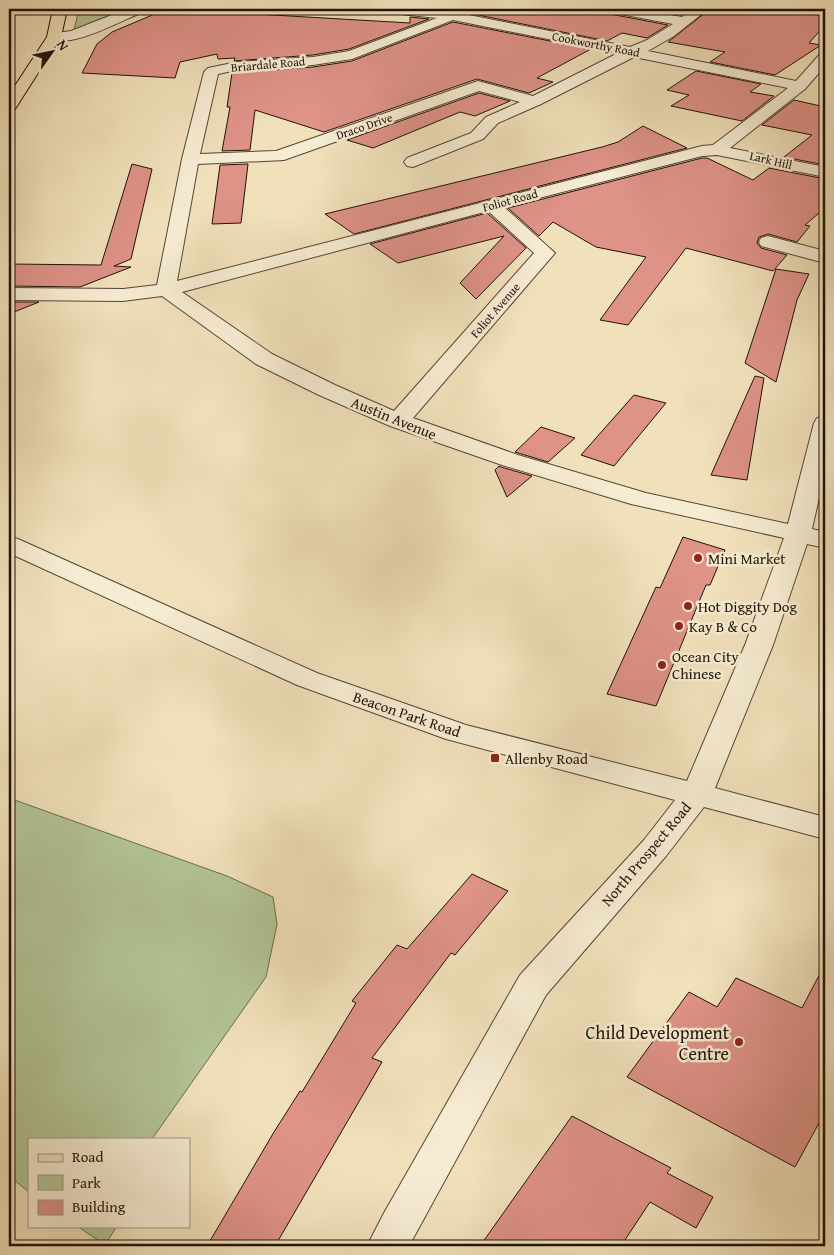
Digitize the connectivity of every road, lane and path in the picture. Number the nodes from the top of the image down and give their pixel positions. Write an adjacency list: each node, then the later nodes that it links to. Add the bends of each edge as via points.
1 (60, 9): 8 (main road)
2 (138, 9): 8 (street, via 74,35)
3 (392, 9): 6 (street, Cookworthy Road)
4 (615, 9): 7 (street)
5 (702, 9): 7 (street)
6 (455, 12): 10 (street, Cookworthy Road); 17 (street, Briardale Road, via 442,21 352,55 213,71 209,75)
7 (685, 22): 10 (street, via 666,37)
8 (54, 37): 15 (main road)
9 (34, 42): 13 (main road)
10 (634, 52): 12 (street, Cookworthy Road); 14 (street)
11 (825, 57): 12 (street, Foliot Road)
12 (800, 86): 16 (street, Foliot Road)
13 (9, 91)
14 (535, 101): 17 (street, Draco Drive, via 478,86 278,156); 18 (street, via 492,120 477,136)
15 (9, 106)
16 (717, 150): 19 (street, Lark Hill); 20 (street, Foliot Road, via 702,151)
17 (190, 159): 23 (street, Briardale Road)
18 (413, 162)
19 (825, 172)
20 (491, 206): 23 (street, Foliot Road); 25 (street, Foliot Avenue, via 545,253)
21 (768, 242): 22 (street)
22 (825, 257)
23 (166, 290): 24 (street, via 123,295); 25 (street, Austin Avenue, via 264,359)
24 (9, 294)
25 (398, 421): 27 (street, Austin Avenue, via 510,460 640,499)
26 (825, 423): 27 (street, North Prospect Road)
27 (798, 534): 28 (street, Austin Avenue); 30 (street, North Prospect Road, via 759,645)
28 (825, 540)
29 (9, 544): 30 (street, Beacon Park Road, via 306,679 457,732)
30 (697, 794): 31 (street, Beacon Park Road); 32 (street, North Prospect Road, via 655,848 533,985)
31 (825, 828)
32 (388, 1246)

